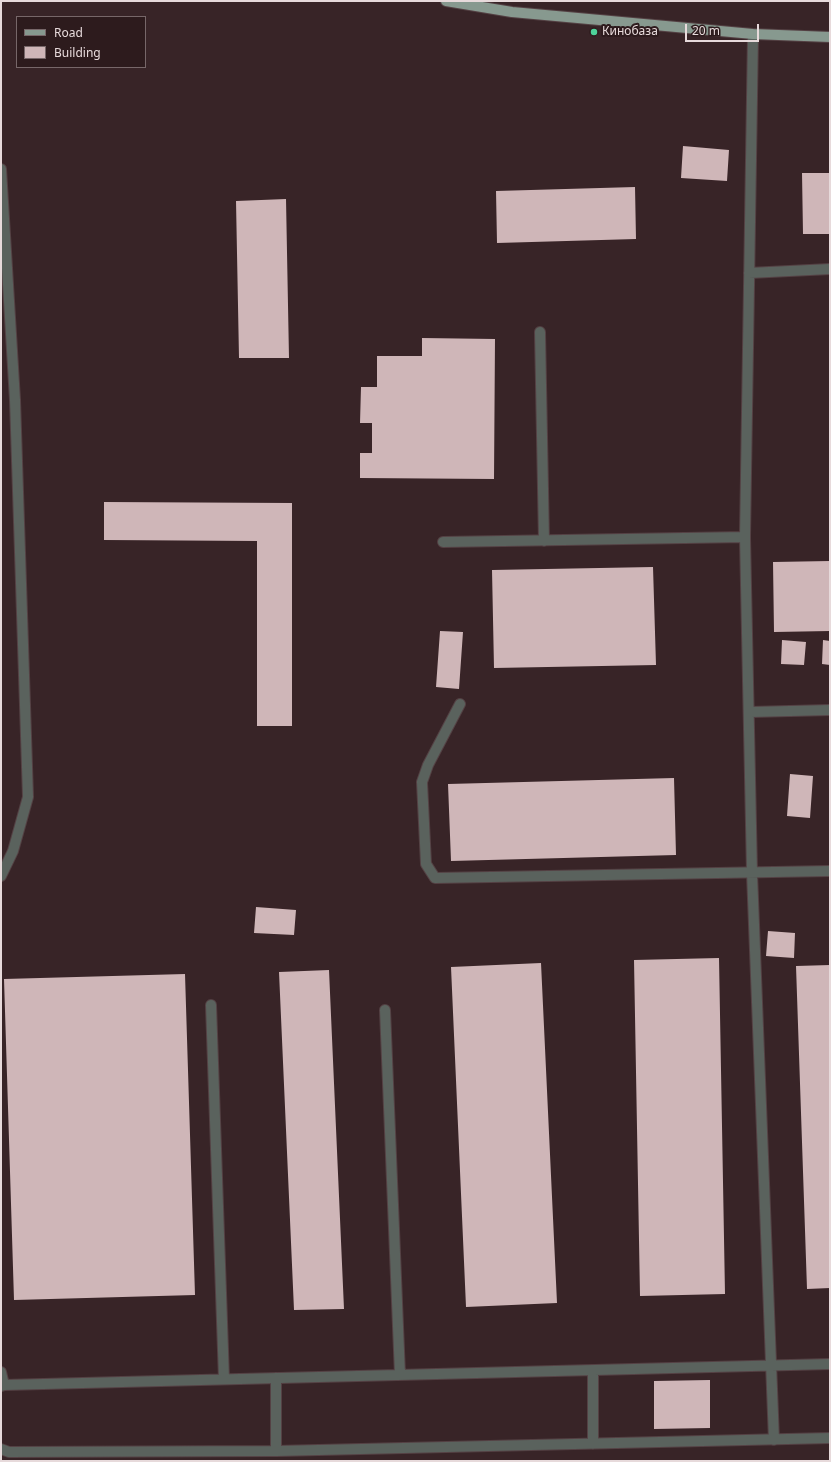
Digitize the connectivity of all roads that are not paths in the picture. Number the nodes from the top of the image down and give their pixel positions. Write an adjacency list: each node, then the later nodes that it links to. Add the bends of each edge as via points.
1 (446, 1): 2 (main road, via 512,12)
2 (753, 34): 3 (main road); 7 (lane)
3 (830, 37)
4 (1, 169): 5 (lane)
5 (3, 217): 17 (lane, via 15,400 28,797 13,851)
6 (830, 269): 7 (lane)
7 (749, 273): 9 (lane)
8 (540, 332): 10 (lane)
9 (745, 537): 10 (lane); 14 (lane)
10 (544, 541): 11 (lane)
11 (443, 542)
12 (460, 704): 16 (lane, via 428,765 422,782 426,864 435,878)
13 (830, 710): 14 (lane)
14 (750, 712): 16 (lane)
15 (830, 871): 16 (lane)
16 (752, 873): 21 (lane)
17 (1, 876)
18 (211, 1005): 26 (lane)
19 (386, 1010): 24 (lane)
20 (830, 1364): 21 (lane)
21 (772, 1366): 22 (lane); 29 (lane)
22 (593, 1371): 24 (lane); 30 (lane)
23 (1, 1372): 27 (lane)
24 (400, 1375): 25 (lane)
25 (276, 1378): 26 (lane); 32 (lane)
26 (224, 1379): 27 (lane)
27 (3, 1385)
28 (830, 1438): 29 (lane)
29 (774, 1440): 30 (lane)
30 (593, 1444): 32 (lane)
31 (1, 1449): 32 (lane, via 9,1452)
32 (276, 1451)

